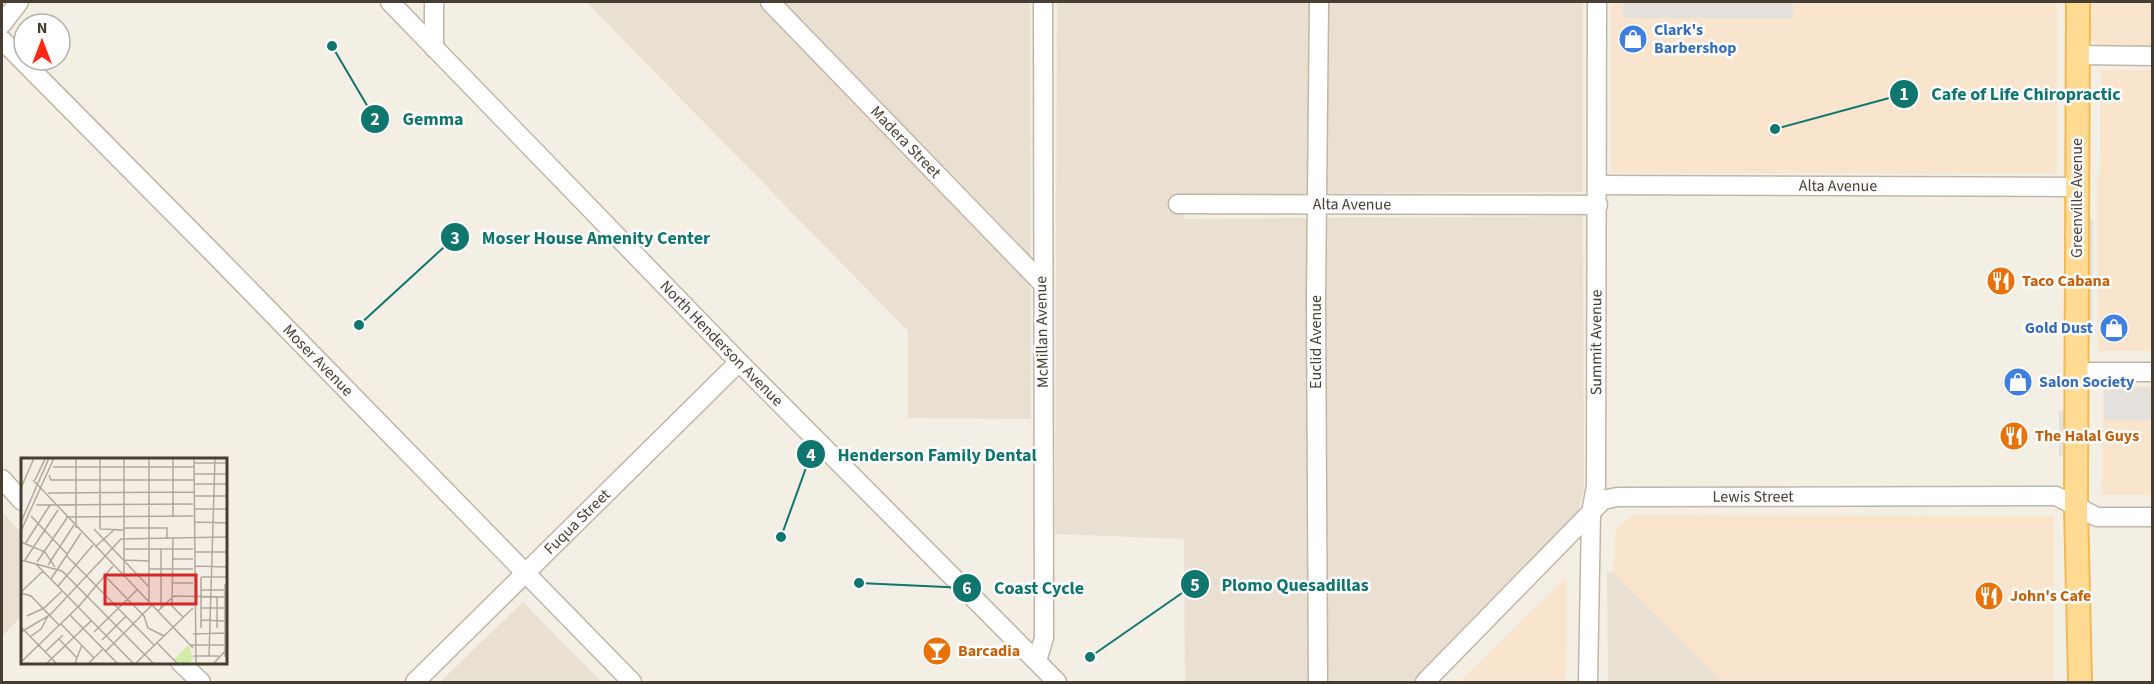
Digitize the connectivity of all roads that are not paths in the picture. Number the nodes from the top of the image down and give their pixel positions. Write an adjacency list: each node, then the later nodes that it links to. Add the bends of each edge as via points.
1 (19, 2): 9 (street)
2 (390, 2): 11 (street, North Henderson Avenue)
3 (434, 2): 11 (street)
4 (770, 2): 19 (street, Madera Street)
5 (1043, 2): 19 (street, McMillan Avenue)
6 (1319, 2): 18 (street, Euclid Avenue)
7 (1597, 2): 14 (street, Summit Avenue)
8 (2078, 2): 12 (main road, Greenville Avenue)
9 (2, 24)
10 (2, 40): 28 (street, Moser Avenue)
11 (434, 48): 20 (street, North Henderson Avenue)
12 (2077, 55): 13 (street); 15 (main road, Greenville Avenue)
13 (2152, 56)
14 (1598, 185): 15 (street, Alta Avenue); 17 (street, Summit Avenue)
15 (2078, 187): 21 (main road, Greenville Avenue)
16 (1178, 204): 18 (street, Alta Avenue)
17 (1598, 205): 18 (street, Alta Avenue); 26 (street, Summit Avenue, via 1596,486)
18 (1316, 207): 35 (street, Euclid Avenue)
19 (1041, 282): 29 (street, McMillan Avenue, via 1044,638)
20 (739, 362): 28 (street, Fuqua Street); 29 (street, North Henderson Avenue)
21 (2078, 372): 22 (street); 25 (main road, Greenville Avenue)
22 (2152, 372)
23 (2, 479): 24 (street)
24 (21, 500)
25 (2076, 507): 26 (street, Lewis Street, via 2056,496 1617,497 1603,501); 27 (street, Lewis Street, via 2097,517); 38 (main road, Greenville Avenue)
26 (1591, 513): 36 (street, Lewis Street); 37 (street, Summit Avenue)
27 (2152, 517)
28 (524, 574): 32 (street, Fuqua Street); 33 (street, Moser Avenue)
29 (1037, 661): 34 (street, North Henderson Avenue)
30 (181, 663): 31 (street)
31 (201, 682)
32 (416, 682)
33 (632, 682)
34 (1057, 682)
35 (1318, 682)
36 (1425, 682)
37 (1588, 682)
38 (2080, 682)

